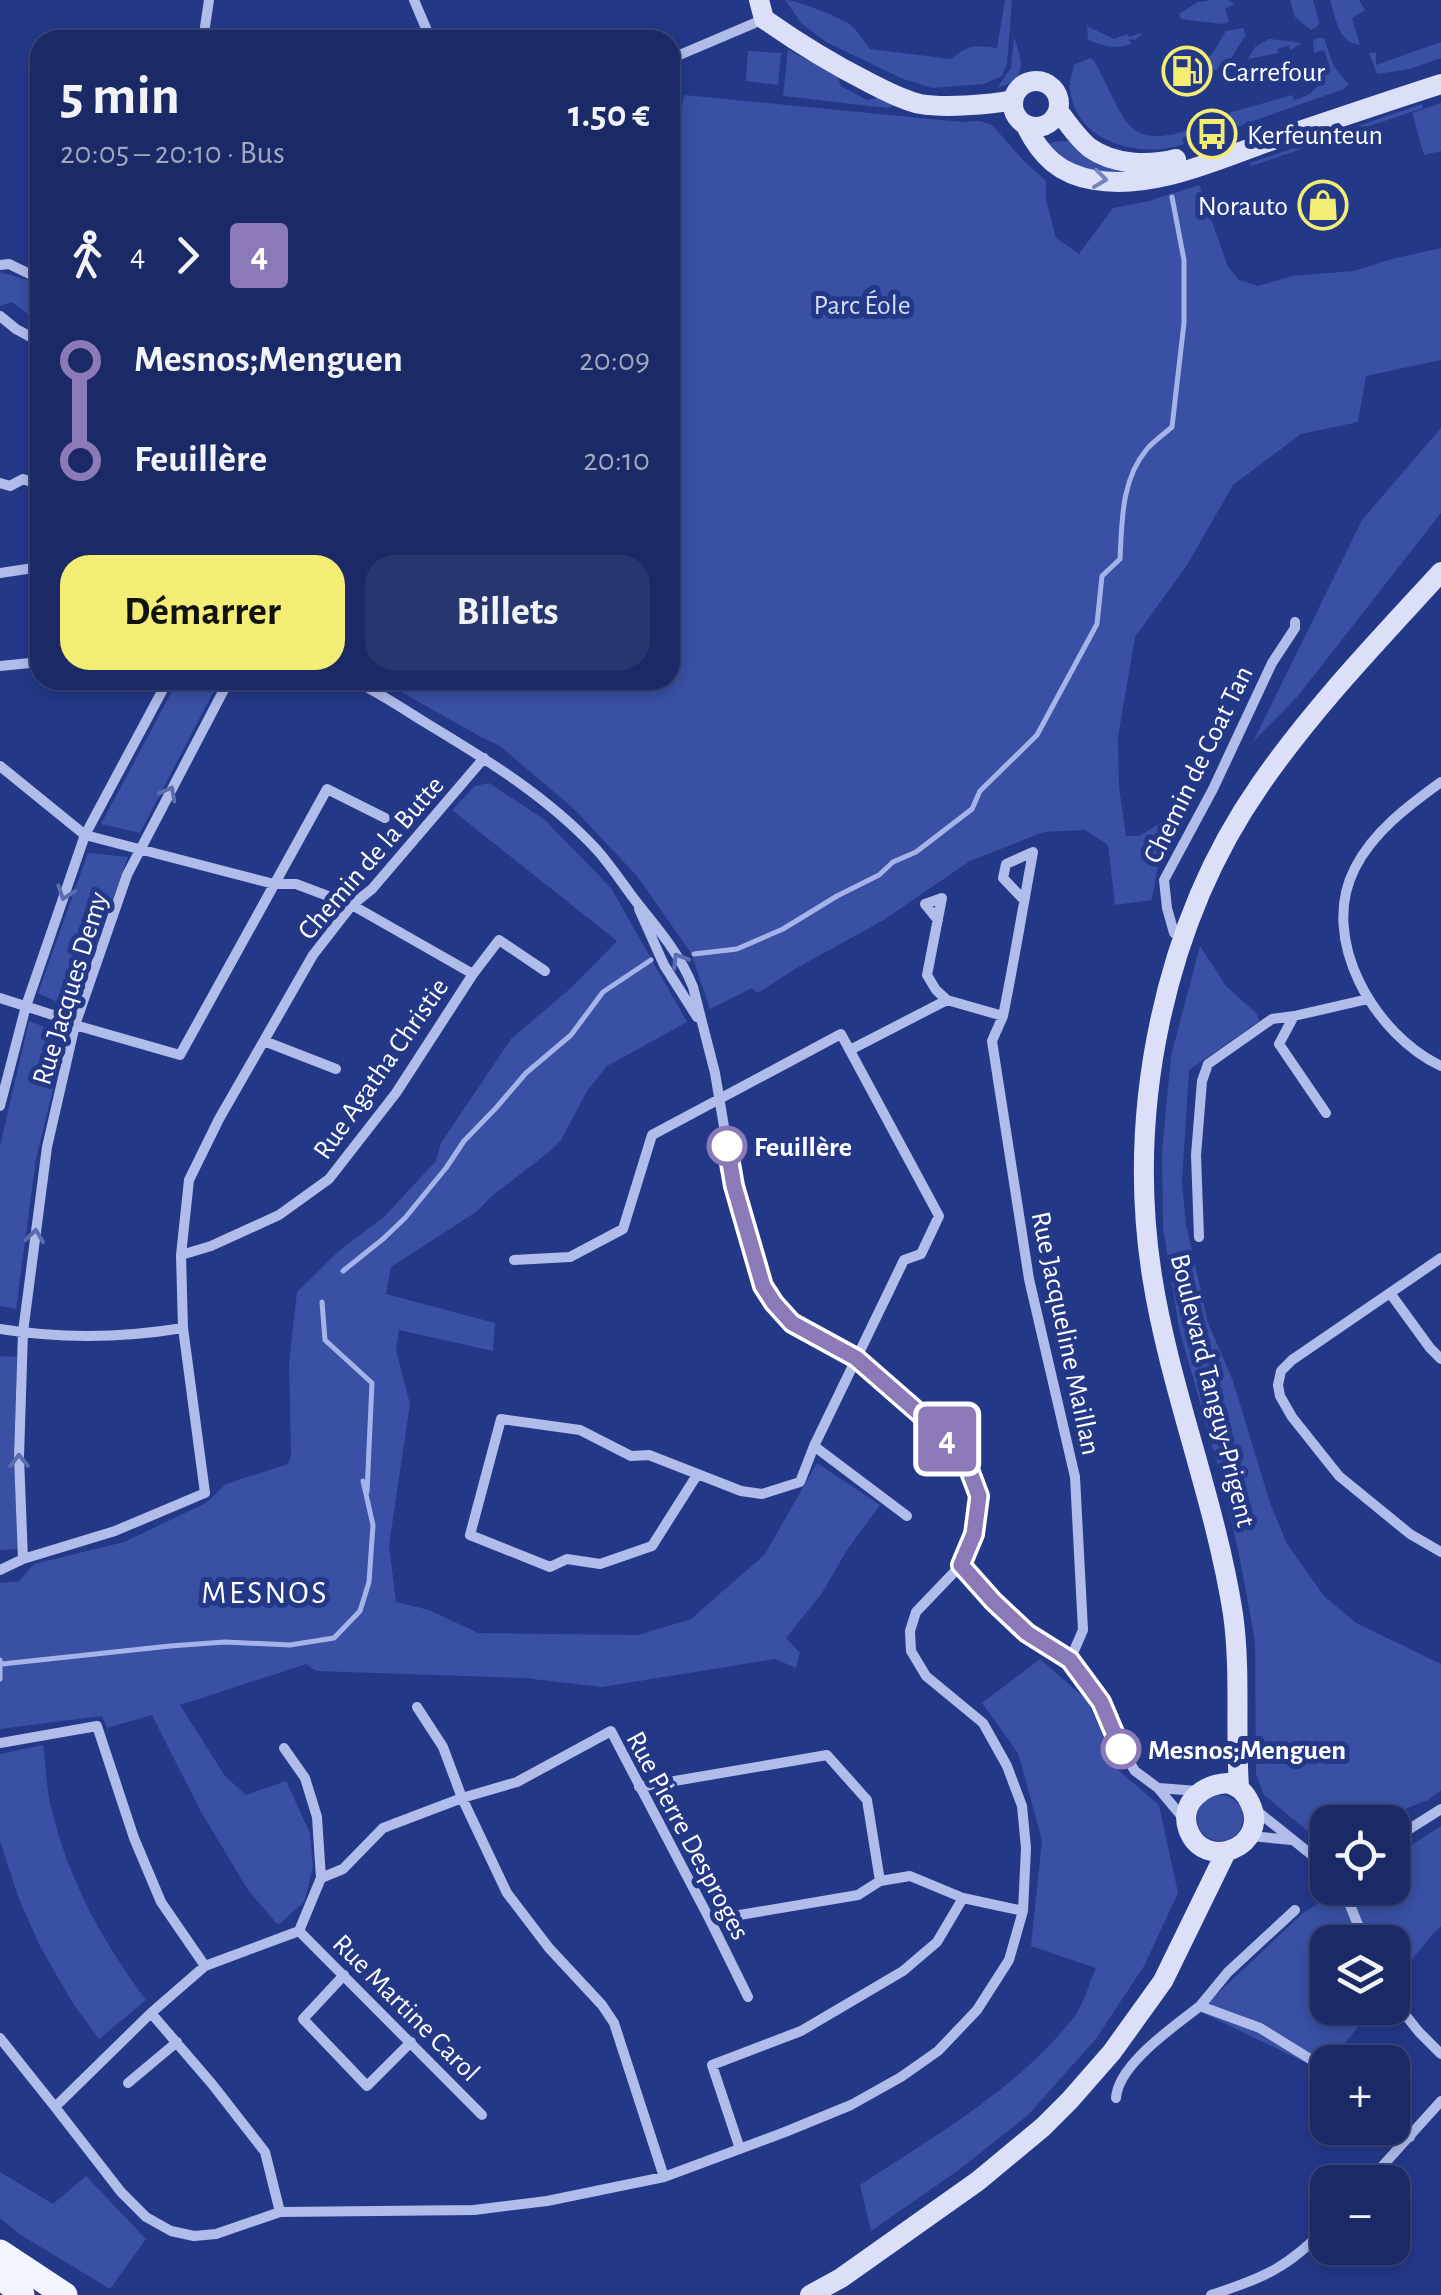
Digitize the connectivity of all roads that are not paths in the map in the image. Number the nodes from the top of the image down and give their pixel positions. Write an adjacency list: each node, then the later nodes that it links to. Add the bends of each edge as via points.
1 (208, 0): 4 (street)
2 (414, 0): 5 (street)
3 (762, 9): 6 (street); 9 (street, via 819,57 893,95 948,106)
4 (204, 30)
5 (427, 30)
6 (680, 54)
7 (1441, 71): 10 (street, via 1158,164 1091,149)
8 (1441, 84): 11 (street, one-way to 8, via 1036,147 1066,172 1135,181 1187,170)
9 (1013, 100): 10 (street, via 1022,86 1042,82 1058,96); 11 (street)
10 (1058, 112): 11 (street, via 1049,124)
11 (1026, 126)
12 (0, 265): 13 (street)
13 (30, 274)
14 (0, 316): 15 (street)
15 (30, 337)
16 (30, 481): 17 (street)
17 (0, 482)
18 (1441, 555): 24 (street, Boulevard Tanguy-Prigent)
19 (30, 568): 21 (street)
20 (1441, 572): 24 (street, Boulevard Tanguy-Prigent)
21 (0, 573)
22 (1295, 622): 39 (street, Chemin de Coat Tan, via 1164,880)
23 (30, 663): 25 (street)
24 (1356, 664): 39 (street, Boulevard Tanguy-Prigent, via 1259,786)
25 (0, 666)
26 (163, 690): 33 (street, Rue Jacques Demy)
27 (224, 690): 34 (street, Rue Jacques Demy, one-way to 27)
28 (370, 690): 29 (street)
29 (484, 758): 37 (street, Chemin de la Butte); 53 (street, via 595,847 620,877 703,1026)
30 (0, 766): 33 (street)
31 (1441, 782): 43 (street, via 1372,839 1353,871 1344,930)
32 (385, 818): 35 (street, via 328,789)
33 (85, 836): 34 (street); 45 (street, Rue Jacques Demy, one-way to 45)
34 (139, 849): 35 (street); 48 (street, Rue Jacques Demy)
35 (274, 884): 37 (street, via 296,884); 48 (street, via 180,1055)
36 (1024, 900): 46 (street, Rue Jacqueline Maillan)
37 (352, 906): 41 (street); 49 (street, Chemin de la Butte, via 313,954)
38 (938, 920): 44 (street, via 928,975)
39 (1177, 938): 75 (street, Boulevard Tanguy-Prigent, via 1154,1047 1142,1175 1164,1336 1223,1554)
40 (545, 971): 41 (street, Rue Agatha Christie, via 499,940)
41 (473, 974): 57 (street, Rue Agatha Christie, via 396,1093 328,1180 278,1215)
42 (0, 998): 45 (street)
43 (1368, 998): 47 (street); 51 (street, via 1397,1036)
44 (947, 1000): 46 (street); 50 (street)
45 (26, 1006): 48 (street); 54 (street, Rue Jacques Demy)
46 (1003, 1016): 73 (street, Rue Jacqueline Maillan, via 992,1042 1028,1279 1074,1477 1084,1630)
47 (1294, 1016): 55 (street, via 1280,1044); 56 (street, via 1272,1018 1208,1064 1196,1155)
48 (75, 1025): 63 (street, Rue Jacques Demy, one-way to 48, via 47,1147)
49 (264, 1041): 52 (street); 57 (street, Chemin de la Butte, via 190,1180)
50 (850, 1050): 53 (street, via 841,1034); 64 (street, via 939,1216 922,1254 904,1260)
51 (1441, 1066)
52 (336, 1069)
53 (718, 1101): 59 (street, via 652,1135 624,1229 570,1257); 64 (street, via 763,1286 792,1323)
54 (0, 1106)
55 (1326, 1113)
56 (1200, 1238)
57 (181, 1254): 62 (street, Chemin de la Butte)
58 (1441, 1258): 60 (street)
59 (514, 1260)
60 (1390, 1293): 65 (street); 69 (street, via 1292,1360 1281,1371 1280,1396 1339,1476)
61 (0, 1328): 63 (street)
62 (184, 1328): 63 (street, via 102,1337); 70 (street, Chemin de la Butte, via 206,1493)
63 (23, 1332): 70 (street, Rue Jacques Demy, one-way to 63)
64 (856, 1358): 66 (street); 71 (street, via 943,1434 967,1464 979,1496)
65 (1441, 1358)
66 (814, 1446): 67 (street, via 800,1482 762,1494); 68 (street)
67 (698, 1475): 67 (street, via 631,1456 580,1430 502,1420 470,1535 550,1567 567,1560 600,1564 652,1546)
68 (907, 1516)
69 (1441, 1552)
70 (24, 1559): 72 (street)
71 (961, 1565): 73 (street, via 1027,1633); 97 (street, via 916,1612 912,1651 926,1676 983,1723 1007,1766 1022,1806)
72 (0, 1570)
73 (1070, 1660): 79 (street, via 1101,1702 1136,1771)
74 (417, 1707): 82 (street, via 443,1747)
75 (1237, 1707): 80 (street, Boulevard Tanguy-Prigent, via 1227,1754); 81 (street, Boulevard Tanguy-Prigent)
76 (0, 1742): 100 (street, via 97,1726 161,1902)
77 (284, 1748): 92 (street, via 305,1778 317,1816)
78 (639, 1787): 82 (street, Rue Pierre Desproges, via 611,1731 516,1782); 93 (street, via 827,1755 866,1800); 98 (street, Rue Pierre Desproges)
79 (1158, 1788): 80 (street); 85 (street)
80 (1207, 1788): 81 (street); 85 (street, via 1190,1804)
81 (1240, 1788): 83 (street)
82 (462, 1798): 92 (street, via 383,1828 343,1870); 120 (street, via 508,1892 614,2023)
83 (1252, 1807): 87 (street); 88 (street)
84 (1441, 1809): 86 (street)
85 (1187, 1821): 89 (street)
86 (1410, 1829)
87 (1249, 1836): 88 (street); 90 (street)
88 (1292, 1840): 91 (street)
89 (1199, 1844): 90 (street); 94 (street)
90 (1226, 1852): 94 (street)
91 (1310, 1853)
92 (322, 1878): 99 (street)
93 (880, 1880): 95 (street, via 910,1876); 98 (street, via 858,1895)
94 (1207, 1888): 127 (street, via 1164,1981 1070,2100 978,2181)
95 (963, 1898): 97 (street); 118 (street, via 937,1942 903,1971 801,2030 712,2065)
96 (1295, 1910): 103 (street)
97 (1023, 1911): 118 (street, via 1009,1960 938,2051 851,2104)
98 (710, 1920): 102 (street, Rue Pierre Desproges)
99 (300, 1931): 100 (street); 101 (street, Rue Martine Carol)
100 (205, 1966): 104 (street)
101 (344, 1975): 108 (street, Rue Martine Carol); 108 (street, via 303,2019 367,2086)
102 (748, 1997)
103 (1200, 2006): 110 (street, via 1260,2028); 112 (street, via 1147,2049 1116,2086)
104 (151, 2013): 107 (street); 114 (street)
105 (1410, 2021): 109 (street)
106 (0, 2038): 114 (street)
107 (177, 2042): 111 (street); 121 (street, via 265,2152)
108 (411, 2042): 115 (street, Rue Martine Carol)
109 (1441, 2054)
110 (1310, 2059)
111 (128, 2084)
112 (1116, 2098)
113 (1441, 2101): 116 (street)
114 (55, 2106): 121 (street, via 121,2192 171,2231 216,2234)
115 (482, 2115)
116 (1410, 2137)
117 (1403, 2145): 119 (street)
118 (740, 2149): 120 (street)
119 (1384, 2165)
120 (664, 2177): 121 (street, via 474,2210)
121 (280, 2212)
122 (1310, 2245): 128 (street, via 1253,2282)
123 (0, 2252): 126 (main road)
124 (0, 2276): 125 (main road)
125 (22, 2295)
126 (64, 2295)
127 (810, 2295)
128 (1211, 2295)

